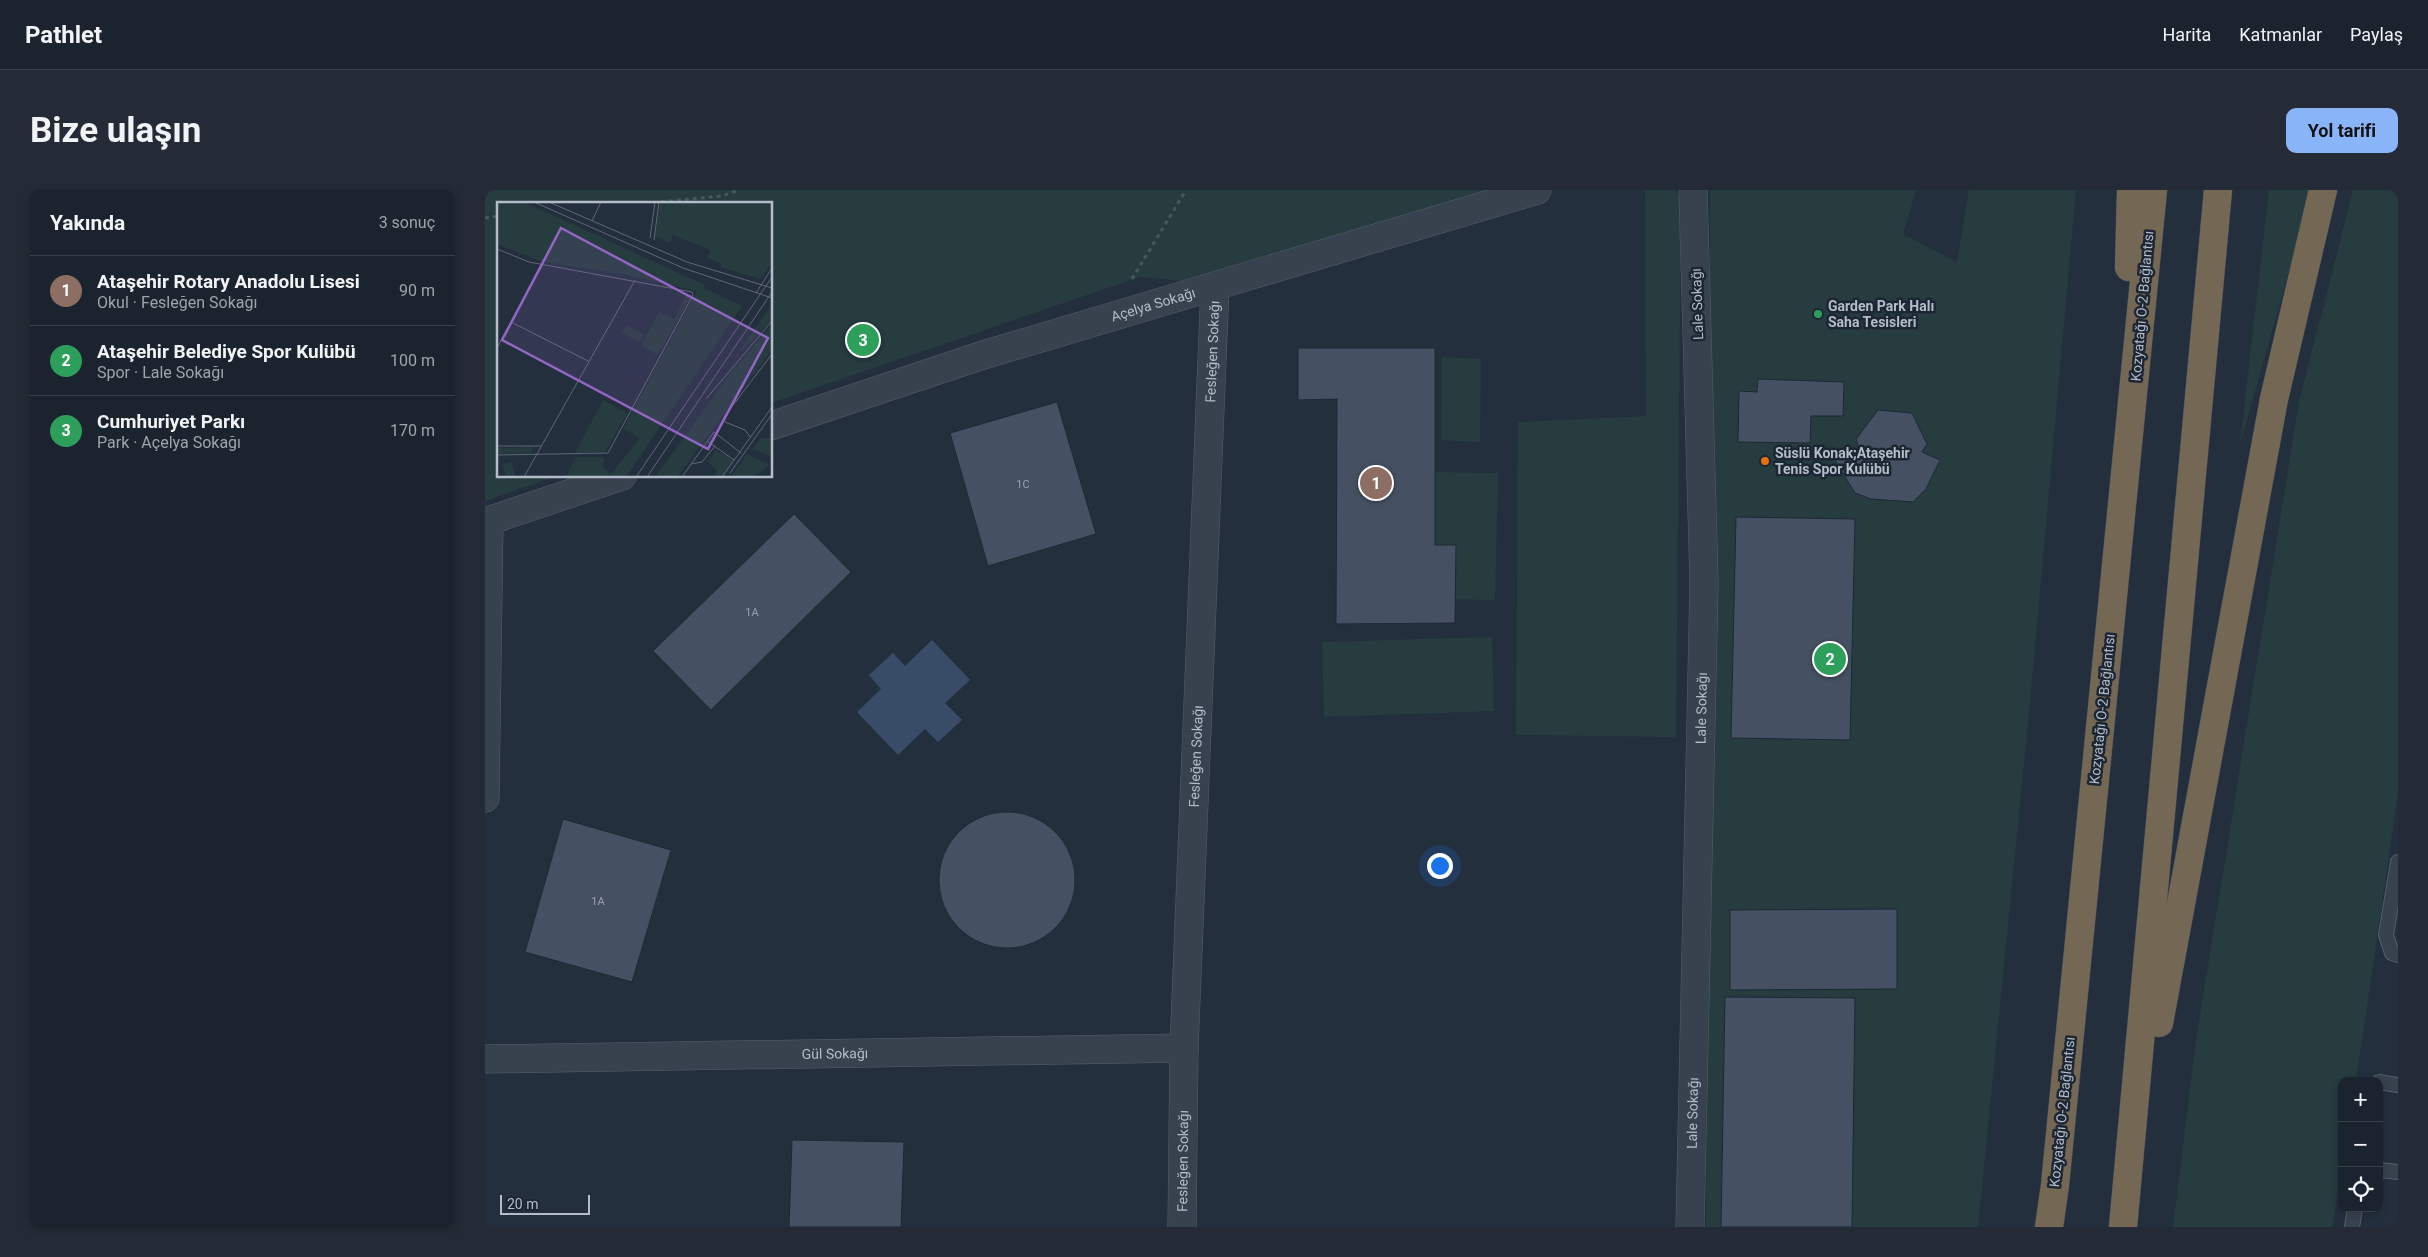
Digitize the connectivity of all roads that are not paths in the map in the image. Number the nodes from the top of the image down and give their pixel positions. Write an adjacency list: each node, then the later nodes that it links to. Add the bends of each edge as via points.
1 (1537, 190): 7 (street, Açelya Sokağı)
2 (1693, 190): 24 (street, Lale Sokağı, via 1705,583)
3 (2131, 190): 9 (highway)
4 (2153, 190): 9 (highway, Kozyatağı O-2 Bağlantısı)
5 (2218, 190): 21 (highway)
6 (2323, 190): 21 (highway, via 2273,399)
7 (1215, 286): 8 (street, Açelya Sokağı, via 981,356); 15 (street, Fesleğen Sokağı)
8 (773, 425)
9 (2126, 473): 25 (highway, Kozyatağı O-2 Bağlantısı)
10 (616, 478): 11 (street)
11 (487, 521): 12 (street)
12 (485, 798)
13 (2398, 862): 14 (lane, via 2386,935 2392,953)
14 (2398, 955)
15 (1184, 1048): 16 (street, Gül Sokağı); 23 (street, Fesleğen Sokağı)
16 (485, 1059)
17 (2383, 1083): 18 (lane)
18 (2398, 1085)
19 (2383, 1170): 20 (lane)
20 (2398, 1172)
21 (2127, 1199): 26 (highway)
22 (2354, 1212): 27 (lane)
23 (1182, 1227)
24 (1690, 1227)
25 (2049, 1227)
26 (2123, 1227)
27 (2352, 1227)

